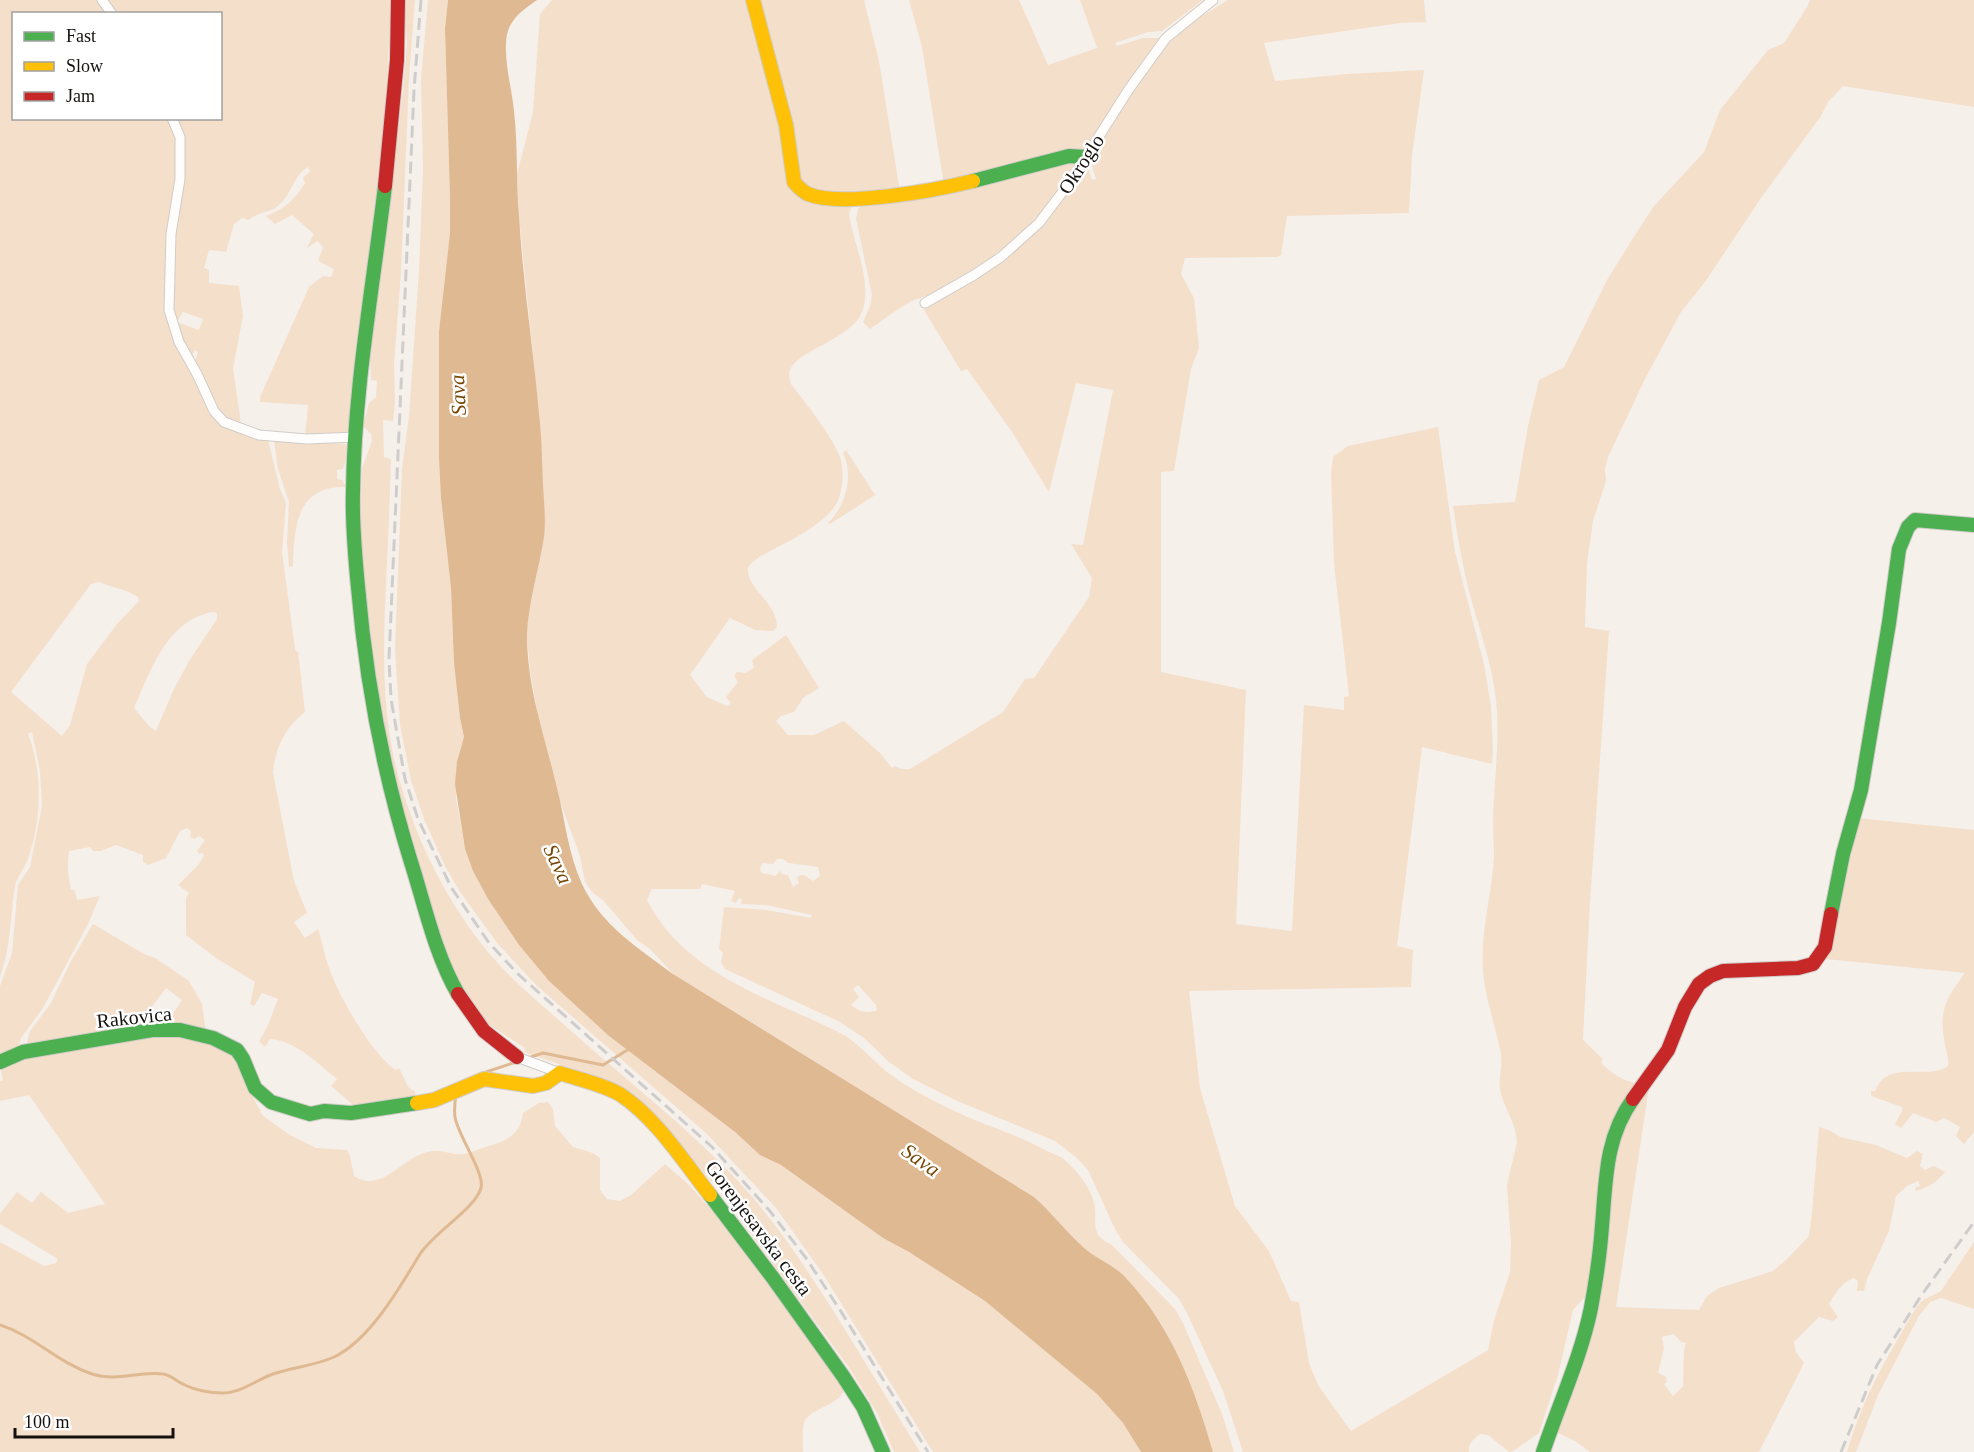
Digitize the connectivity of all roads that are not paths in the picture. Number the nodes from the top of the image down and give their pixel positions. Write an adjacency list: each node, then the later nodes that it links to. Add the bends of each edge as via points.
1 (398, 0): 7 (street, via 393,112)
2 (753, 0): 5 (street, via 786,125 794,182 810,196 859,200 956,185 1069,156)
3 (1214, 0): 5 (street, Okroglo, via 1166,38)
4 (173, 120): 7 (street, via 180,137 180,179 171,234 169,310 179,342 214,411 224,422 259,435 307,439)
5 (1086, 157): 6 (street, Okroglo, via 1054,205 1027,235 1001,257)
6 (925, 303)
7 (356, 437): 9 (street, via 352,480 360,623 392,802 434,934 456,989 480,1028)
8 (1974, 525): 13 (street, via 1914,520 1902,538 1861,790 1843,854 1830,932 1820,956 1813,964 1798,968 1723,971 1700,984 1689,999 1658,1067 1624,1110 1608,1155 1592,1304)
9 (522, 1060): 11 (street)
10 (0, 1062): 11 (street, Rakovica, via 23,1052 152,1030 180,1030 213,1038 237,1050 255,1088 272,1102 310,1114 378,1110 434,1100 484,1079 533,1086)
11 (560, 1073): 12 (street, Gorenjesavska cesta, via 620,1095 637,1107 669,1142 761,1260 843,1376)
12 (883, 1452)
13 (1543, 1452)

